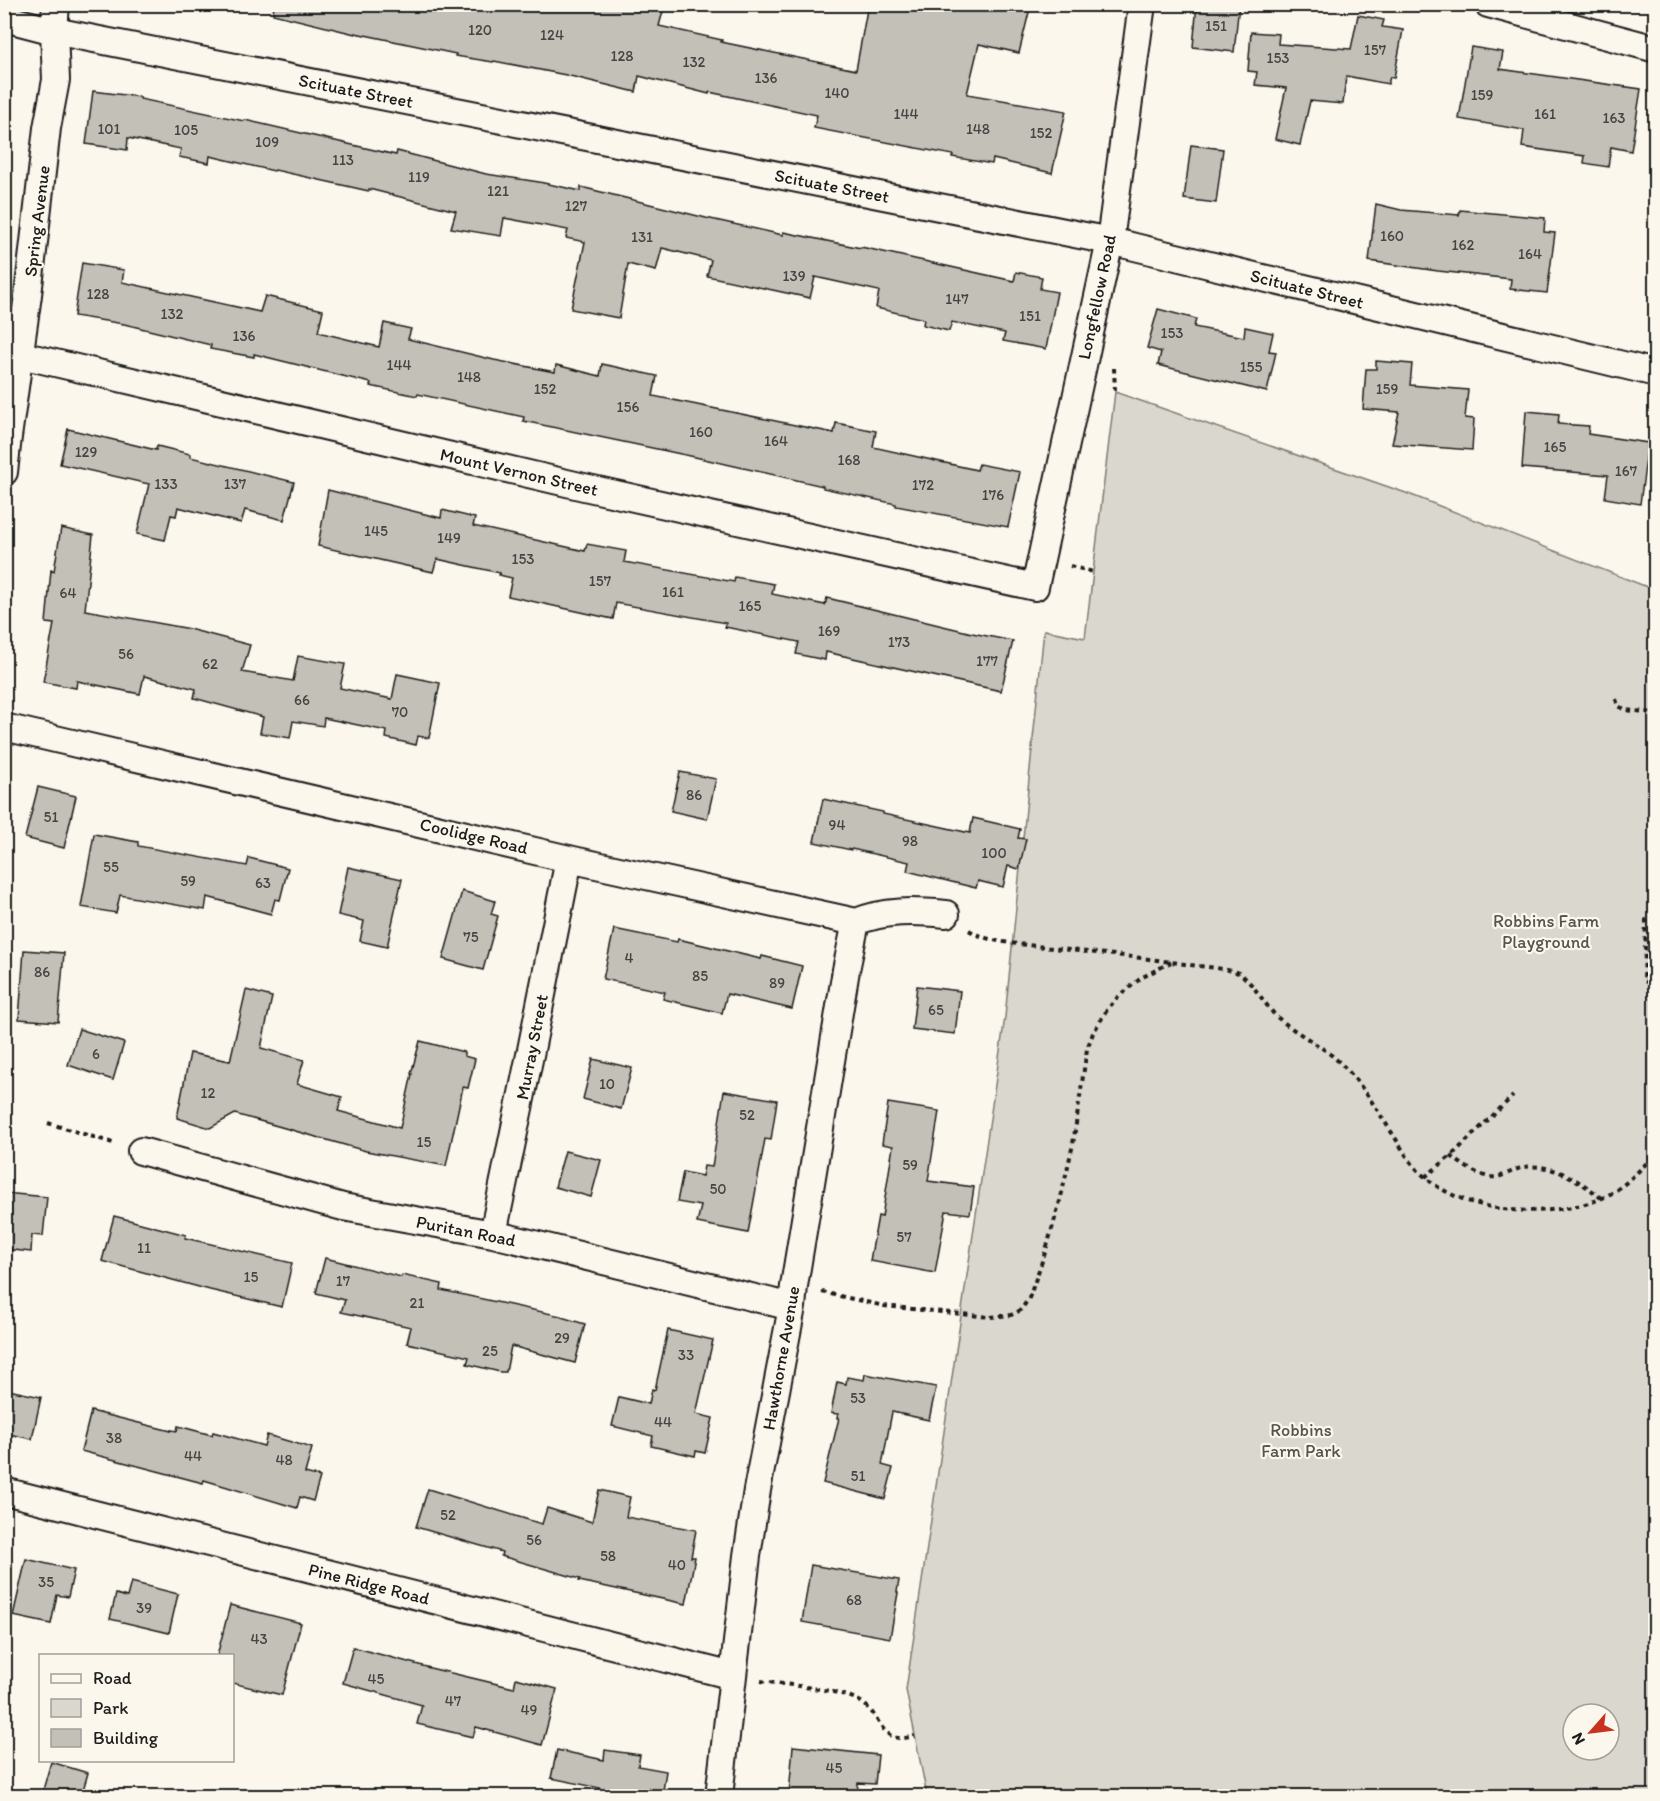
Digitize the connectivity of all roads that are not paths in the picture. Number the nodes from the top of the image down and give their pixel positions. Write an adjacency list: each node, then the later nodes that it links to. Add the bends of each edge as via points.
1 (56, 4): 5 (street, Spring Avenue)
2 (1142, 4): 7 (street, Longfellow Road)
3 (1488, 4): 6 (street)
4 (4, 18): 5 (street, Scituate Street)
5 (54, 31): 7 (street, Scituate Street); 8 (street, Spring Avenue, via 56,80)
6 (1656, 49)
7 (1110, 241): 9 (street, Scituate Street); 11 (street, Longfellow Road)
8 (12, 352): 10 (street, Spring Avenue); 11 (street, Mount Vernon Street, via 595,490)
9 (1656, 373)
10 (4, 472)
11 (1035, 587)
12 (4, 727): 13 (street, Coolidge Road)
13 (569, 859): 15 (street, Coolidge Road); 17 (street, Murray Street)
14 (946, 915): 15 (street, Coolidge Road, via 903,911 872,915)
15 (855, 922): 18 (street, Hawthorne Avenue)
16 (141, 1151): 17 (street, Puritan Road, via 343,1207)
17 (493, 1234): 18 (street, Puritan Road)
18 (793, 1296): 20 (street, Hawthorne Avenue, via 757,1490)
19 (4, 1491): 20 (street, Pine Ridge Road)
20 (734, 1676): 21 (street, Hawthorne Avenue)
21 (719, 1797)

